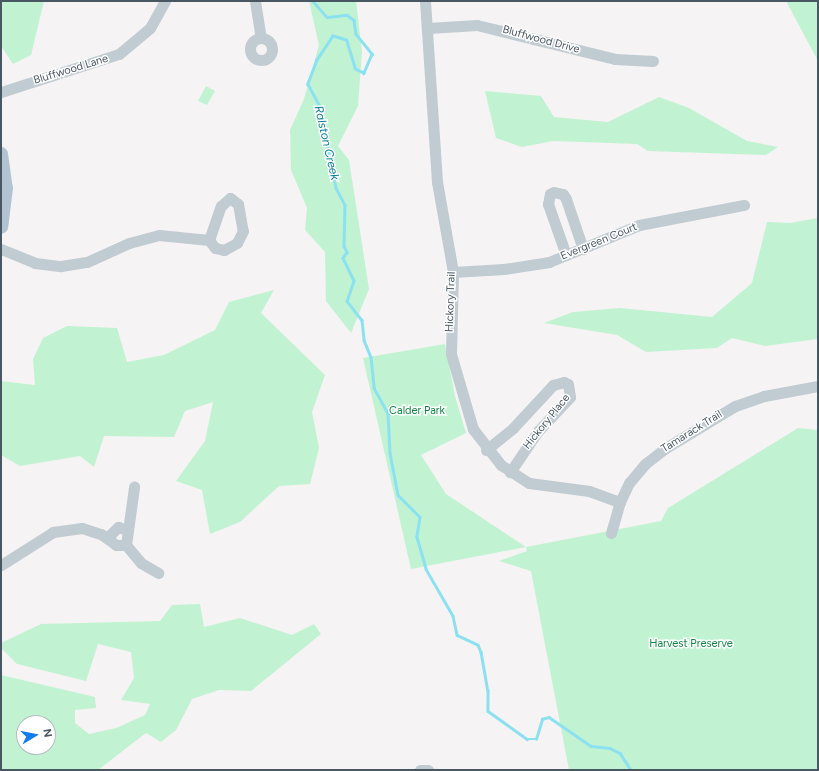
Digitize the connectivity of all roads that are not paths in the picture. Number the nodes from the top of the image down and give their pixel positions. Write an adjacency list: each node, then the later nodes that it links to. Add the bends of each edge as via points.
1 (165, 1): 7 (street, Bluffwood Lane, via 150,28 119,54)
2 (255, 1): 5 (street)
3 (425, 1): 4 (street, Hickory Trail)
4 (428, 28): 6 (street, Bluffwood Drive, via 477,25 615,59); 15 (street, Hickory Trail, via 437,182)
5 (261, 38)
6 (653, 61)
7 (1, 92)
8 (1, 154): 10 (main road, via 6,188)
9 (744, 205): 13 (street, Evergreen Court, via 639,225)
10 (1, 227)
11 (209, 240): 12 (street, via 159,235 129,243 87,262 61,266 35,263)
12 (1, 249)
13 (583, 249): 14 (street, Evergreen Court); 14 (street, via 566,199 563,194 554,192 550,194 548,204)
14 (566, 255): 15 (street, Evergreen Court, via 531,265)
15 (453, 272): 17 (street, Hickory Trail, via 451,354 473,429)
16 (818, 386): 20 (street, Tamarack Trail, via 764,396 709,420 645,464)
17 (486, 450): 18 (street, Hickory Trail); 18 (street, Hickory Place, via 513,428 553,385 568,384 570,397 538,431)
18 (510, 472): 20 (street, Hickory Trail, via 542,486 588,491)
19 (134, 487): 21 (street)
20 (620, 502): 22 (street, Tamarack Trail)
21 (128, 530): 23 (street, via 118,527); 24 (street)
22 (611, 533)
23 (107, 538): 24 (street, via 116,545); 25 (street, via 82,528 62,529)
24 (126, 545): 26 (street, via 141,563)
25 (1, 565)
26 (158, 573)
27 (420, 770): 28 (street)
28 (428, 770)

